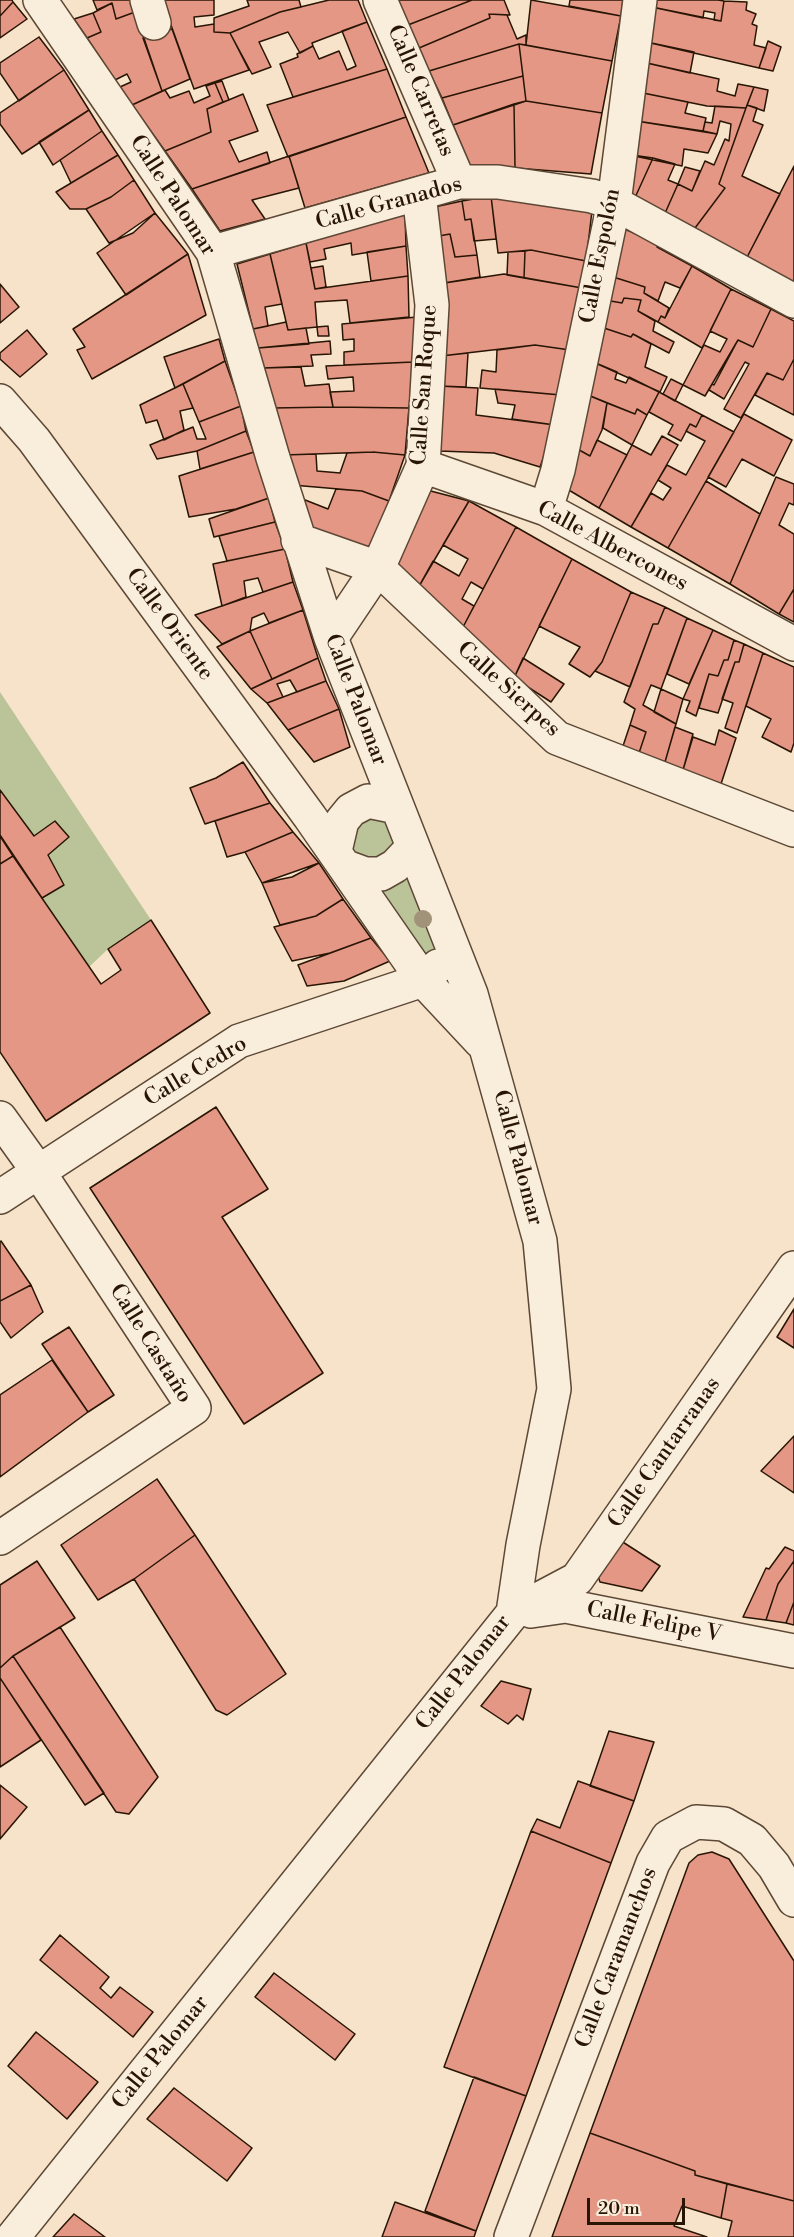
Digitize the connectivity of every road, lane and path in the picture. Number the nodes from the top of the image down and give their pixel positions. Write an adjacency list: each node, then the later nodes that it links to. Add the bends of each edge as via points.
1 (40, 0): 7 (street, Calle Palomar)
2 (380, 0): 4 (street, Calle Carretas)
3 (640, 0): 6 (street, Calle Espolón)
4 (459, 182): 5 (street, Calle Granados); 6 (street, Calle Granados, via 527,185)
5 (419, 194): 7 (street, Calle Granados); 10 (street, Calle San Roque, via 432,305)
6 (614, 202): 8 (street, Calle Granados); 11 (street, Calle Espolón, via 558,470)
7 (213, 252): 12 (street, Calle Palomar)
8 (794, 301)
9 (0, 401): 19 (street, Calle Oriente, via 34,440)
10 (423, 466): 11 (street, Calle Albercones); 13 (street, Calle San Roque)
11 (546, 509): 15 (street, Calle Albercones)
12 (298, 540): 13 (street); 14 (street, Calle Palomar)
13 (378, 568): 14 (street, Calle San Roque); 17 (street, Calle Sierpes, via 557,738)
14 (331, 638): 16 (street, Calle Palomar)
15 (794, 644)
16 (396, 807): 18 (street, Calle Palomar); 19 (street, via 368,801 351,810 342,821)
17 (794, 830)
18 (412, 848): 19 (street, via 381,874 365,874); 20 (street, Calle Palomar)
19 (341, 859): 21 (street, Calle Oriente)
20 (446, 930): 21 (street, via 443,957); 22 (street, Calle Palomar, via 471,994)
21 (423, 980): 22 (street, Calle Oriente); 24 (street, Calle Cedro, via 239,1041)
22 (486, 1048): 28 (street, Calle Palomar, via 540,1241 554,1389)
23 (0, 1118): 24 (street, Calle Castaño)
24 (38, 1171): 25 (street, Calle Cedro); 27 (street, Calle Castaño, via 194,1408)
25 (0, 1197)
26 (794, 1268): 28 (street, Calle Cantarranas, via 577,1579)
27 (0, 1538)
28 (513, 1613): 29 (street, Calle Felipe V, via 566,1606); 31 (street, Calle Palomar)
29 (794, 1651)
30 (794, 1900): 32 (street, Calle Caramanchos, via 774,1866 752,1840 724,1824 696,1822 668,1837 653,1863)
31 (13, 2237)
32 (511, 2237)

